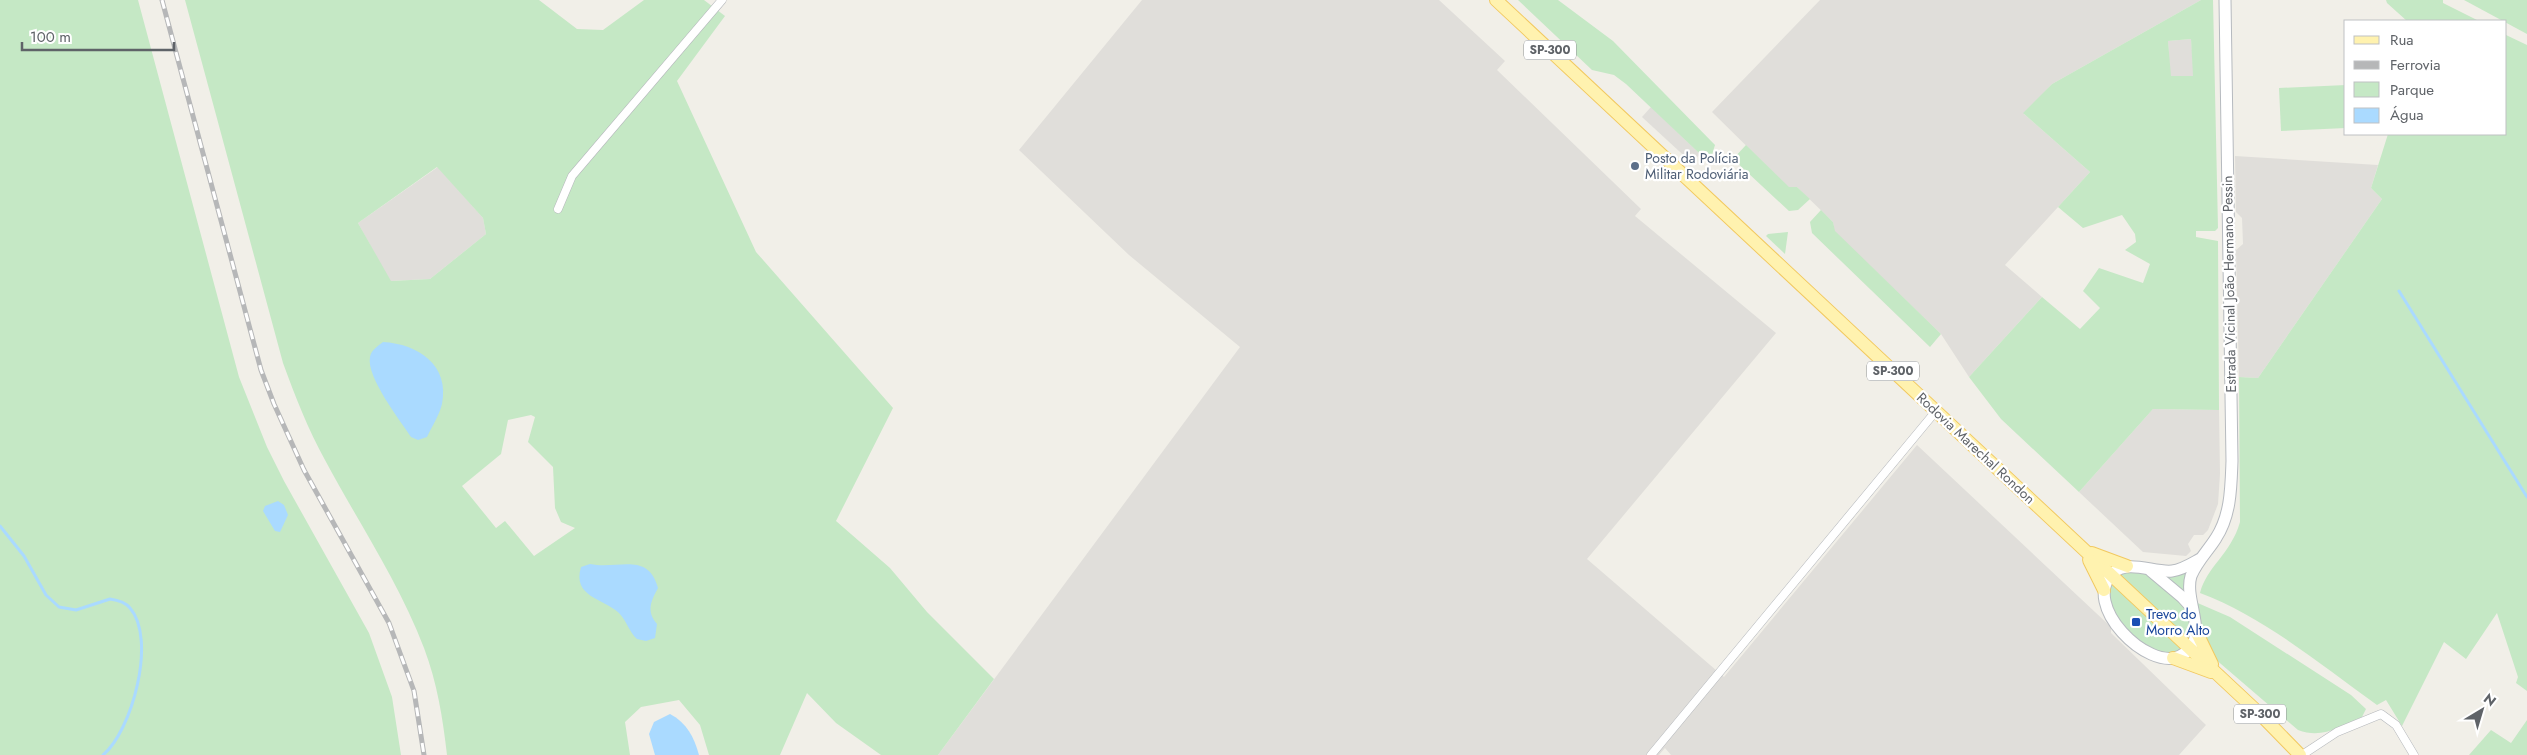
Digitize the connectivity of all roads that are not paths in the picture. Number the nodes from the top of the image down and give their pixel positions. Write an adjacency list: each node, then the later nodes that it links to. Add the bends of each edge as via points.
1 (722, 0): 4 (street, via 572,176)
2 (1496, 0): 5 (main road, Rodovia Marechal Rondon / SP-300)
3 (2226, 0): 7 (main road, Estrada Vicinal João Hermano Pessin, via 2231,482 2224,522 2216,539)
4 (558, 208)
5 (1936, 411): 6 (main road, Rodovia Marechal Rondon / SP-300); 17 (street)
6 (2083, 549): 8 (main road); 10 (main road, Rodovia Marechal Rondon / SP-300); 11 (main road)
7 (2200, 559): 9 (main road, Estrada Vicinal João Hermano Pessin, via 2174,571); 12 (main road, Estrada Vicinal João Hermano Pessin, via 2190,582)
8 (2127, 566): 9 (main road, Estrada Vicinal João Hermano Pessin); 10 (main road)
9 (2150, 570): 12 (main road)
10 (2111, 575): 11 (main road); 14 (main road, Rodovia Marechal Rondon / SP-300)
11 (2104, 590): 15 (main road, via 2107,609 2121,630 2150,653)
12 (2192, 608): 13 (main road, Estrada Vicinal João Hermano Pessin)
13 (2197, 632): 14 (main road); 16 (main road)
14 (2190, 648): 15 (main road); 16 (main road, Rodovia Marechal Rondon / SP-300)
15 (2173, 658): 16 (main road)
16 (2218, 675): 18 (main road, Rodovia Marechal Rondon / SP-300)
17 (1651, 755)
18 (2301, 755): 19 (street, via 2338,732 2381,714 2396,725)
19 (2414, 755)

